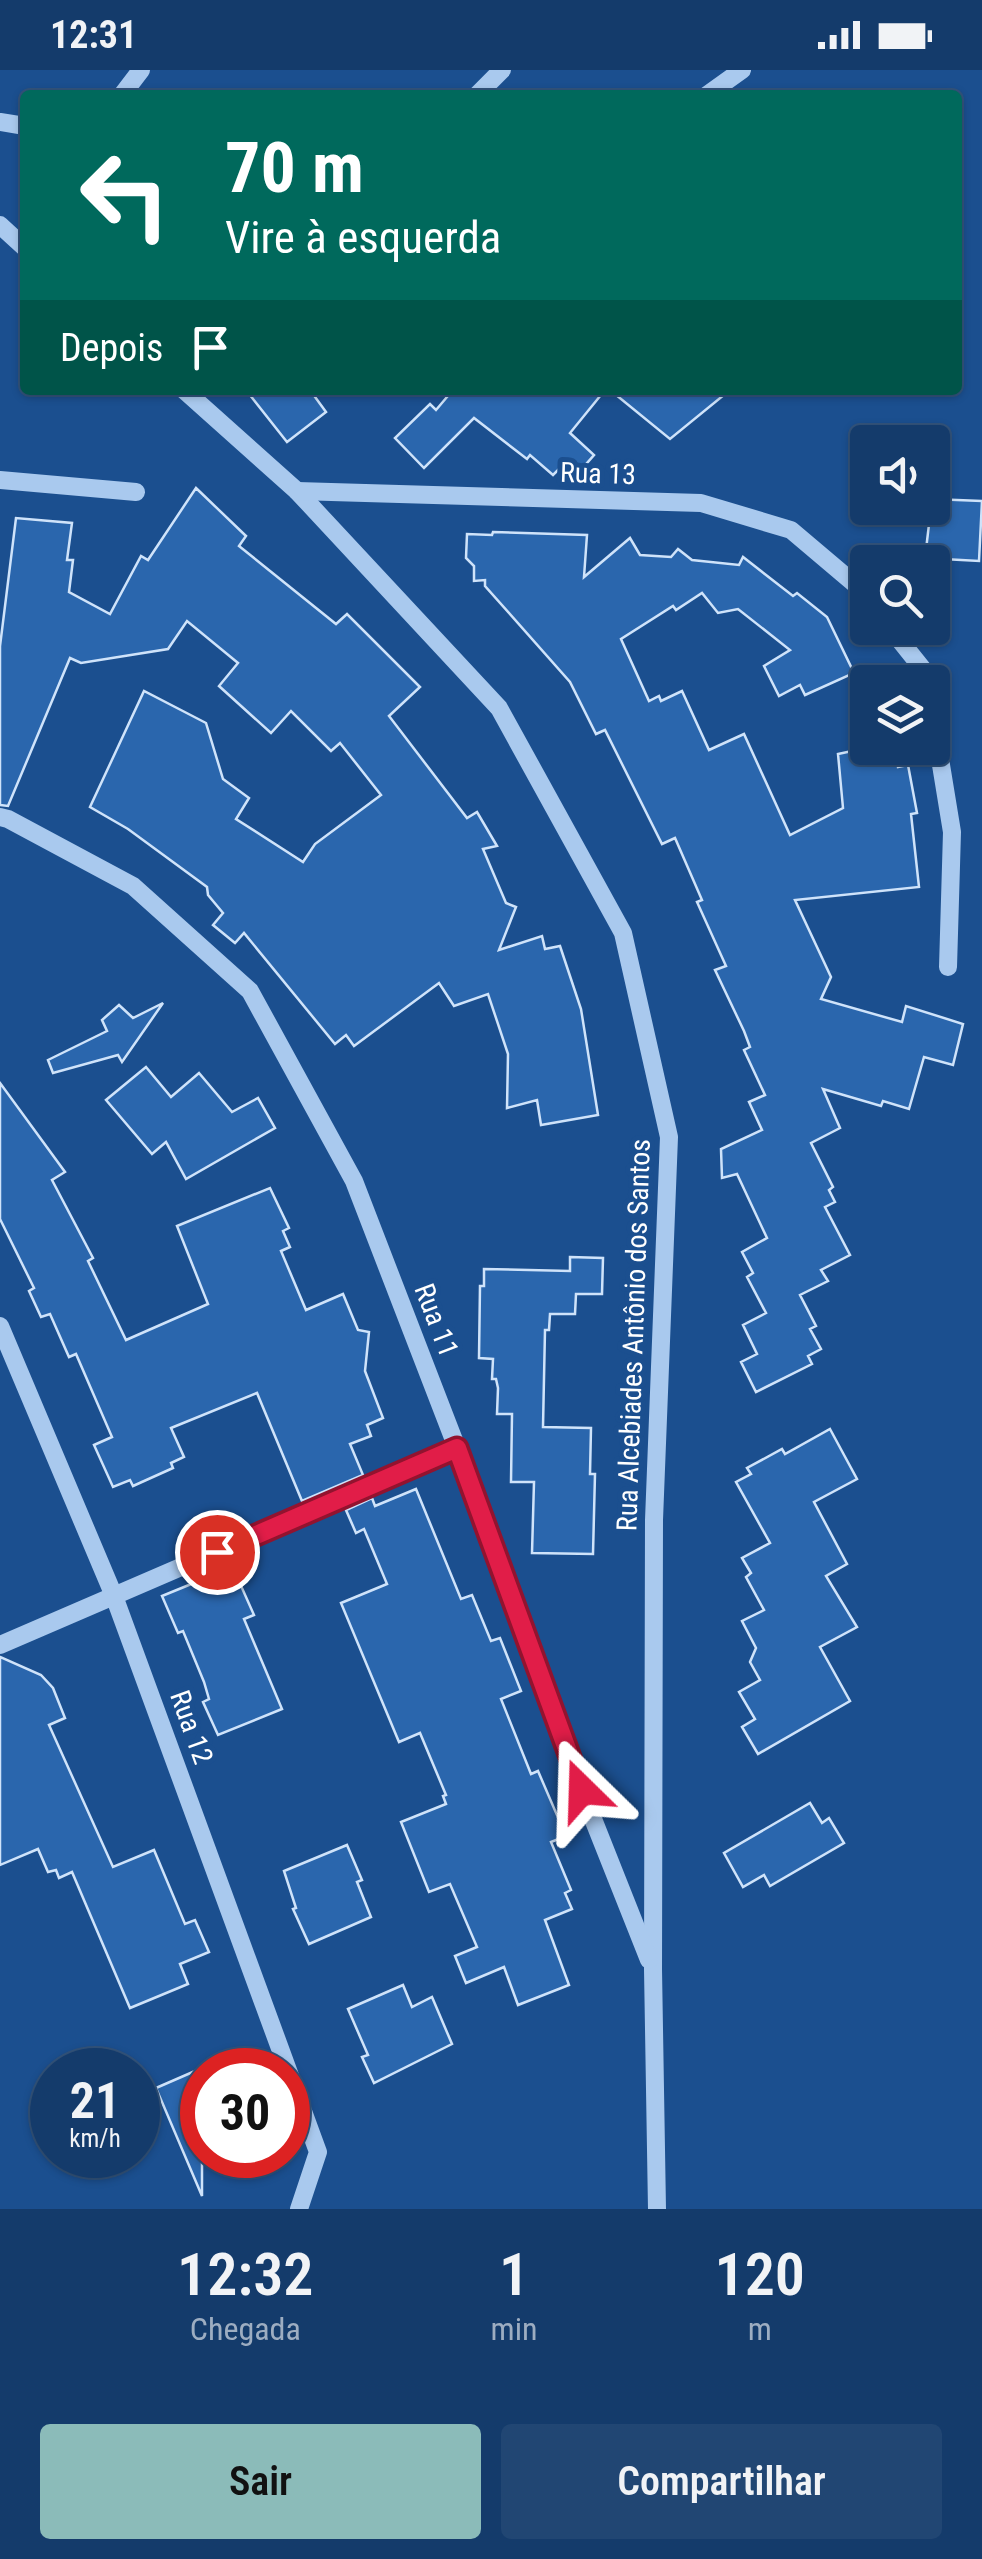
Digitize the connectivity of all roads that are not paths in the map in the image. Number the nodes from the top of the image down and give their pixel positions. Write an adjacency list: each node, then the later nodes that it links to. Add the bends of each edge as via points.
1 (141, 70): 4 (street)
2 (502, 70): 5 (street)
3 (742, 70): 6 (street)
4 (126, 90)
5 (483, 90)
6 (714, 90)
7 (0, 226): 8 (street)
8 (20, 244)
9 (190, 395): 11 (street, Rua Alcebiades Antônio dos Santos)
10 (0, 480): 12 (street)
11 (297, 491): 13 (street, Rua 13, via 701,504 790,530); 23 (street, Rua Alcebiades Antônio dos Santos, via 499,708 623,933 670,1137 654,1520)
12 (136, 492)
13 (850, 581)
14 (904, 645): 15 (street)
15 (920, 665)
16 (941, 765): 18 (street, via 952,832)
17 (0, 817): 20 (street, Rua 11, via 134,886 250,992 354,1181)
18 (948, 967)
19 (0, 1326): 21 (street, Rua 12)
20 (457, 1448): 21 (street); 23 (street, Rua 11, via 553,1718)
21 (114, 1596): 22 (street); 24 (street, Rua 12, via 318,2152)
22 (0, 1645)
23 (653, 1969): 25 (street, Rua Alcebiades Antônio dos Santos)
24 (299, 2209)
25 (657, 2209)

